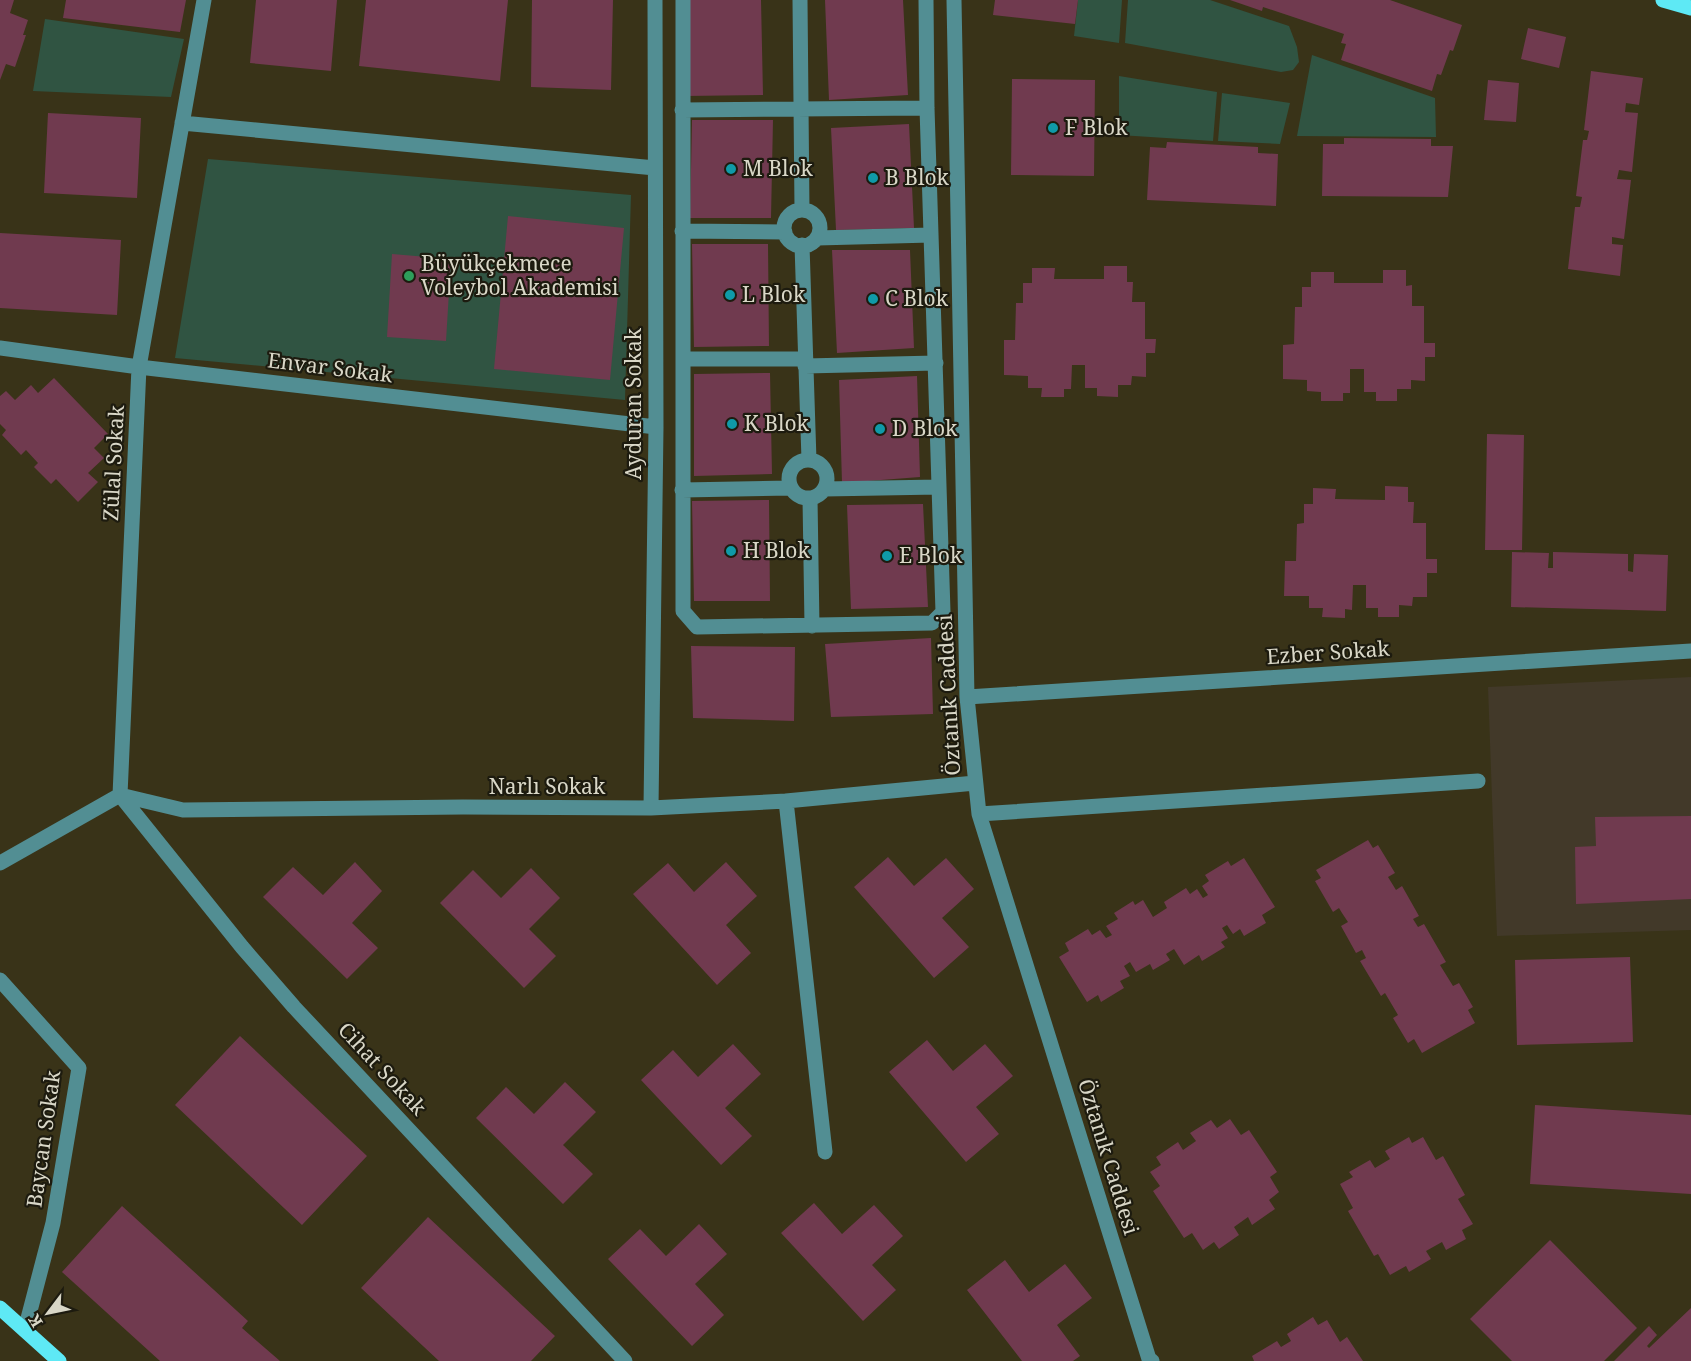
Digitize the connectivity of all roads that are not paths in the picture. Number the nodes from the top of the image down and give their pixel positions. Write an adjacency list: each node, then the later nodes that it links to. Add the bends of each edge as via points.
1 (204, 0): 12 (street, Zülal Sokak)
2 (655, 0): 13 (street, Ayduran Sokak)
3 (683, 0): 10 (street)
4 (800, 0): 11 (street)
5 (926, 0): 9 (street)
6 (954, 0): 34 (street, Öztanık Caddesi)
7 (1663, 0): 8 (main road)
8 (1691, 8)
9 (927, 108): 11 (street); 17 (street)
10 (682, 110): 11 (street); 15 (street)
11 (800, 110): 14 (street)
12 (182, 123): 13 (street); 24 (street, Zülal Sokak)
13 (656, 168): 25 (street, Ayduran Sokak)
14 (802, 210): 16 (street, via 789,216); 18 (street, via 810,211 818,220)
15 (682, 231): 16 (street); 21 (street)
16 (785, 232): 19 (street, via 791,241)
17 (931, 235): 18 (street); 23 (street)
18 (817, 238): 19 (street)
19 (802, 245): 22 (street)
20 (0, 348): 24 (street, Envar Sokak)
21 (682, 358): 22 (street); 30 (street)
22 (805, 362): 23 (street); 26 (street)
23 (936, 363): 27 (street)
24 (139, 367): 25 (street, Envar Sokak); 37 (street, Zülal Sokak)
25 (656, 427): 39 (street, Ayduran Sokak)
26 (808, 460): 28 (street, via 792,469); 29 (street, via 824,469)
27 (939, 487): 29 (street); 32 (street, via 943,612 932,623)
28 (791, 488): 30 (street); 31 (street)
29 (824, 489): 31 (street)
30 (682, 490): 32 (street, via 683,611 697,627)
31 (810, 498): 32 (street)
32 (812, 626)
33 (1691, 651): 34 (street, Ezber Sokak)
34 (967, 697): 36 (street, Öztanık Caddesi)
35 (1478, 781): 40 (street)
36 (975, 783): 38 (street, Narlı Sokak); 40 (street, Öztanık Caddesi)
37 (120, 795): 39 (street, Narlı Sokak, via 183,810); 41 (street); 48 (street, Cihat Sokak, via 294,1007)
38 (786, 801): 39 (street, Narlı Sokak); 43 (street)
39 (651, 808)
40 (979, 814): 46 (street, Öztanık Caddesi)
41 (0, 862)
42 (0, 980): 45 (street, Baycan Sokak, via 79,1068 53,1223)
43 (825, 1152)
44 (0, 1308): 45 (main road)
45 (25, 1330): 47 (main road)
46 (1149, 1360)
47 (59, 1361)
48 (625, 1361)

